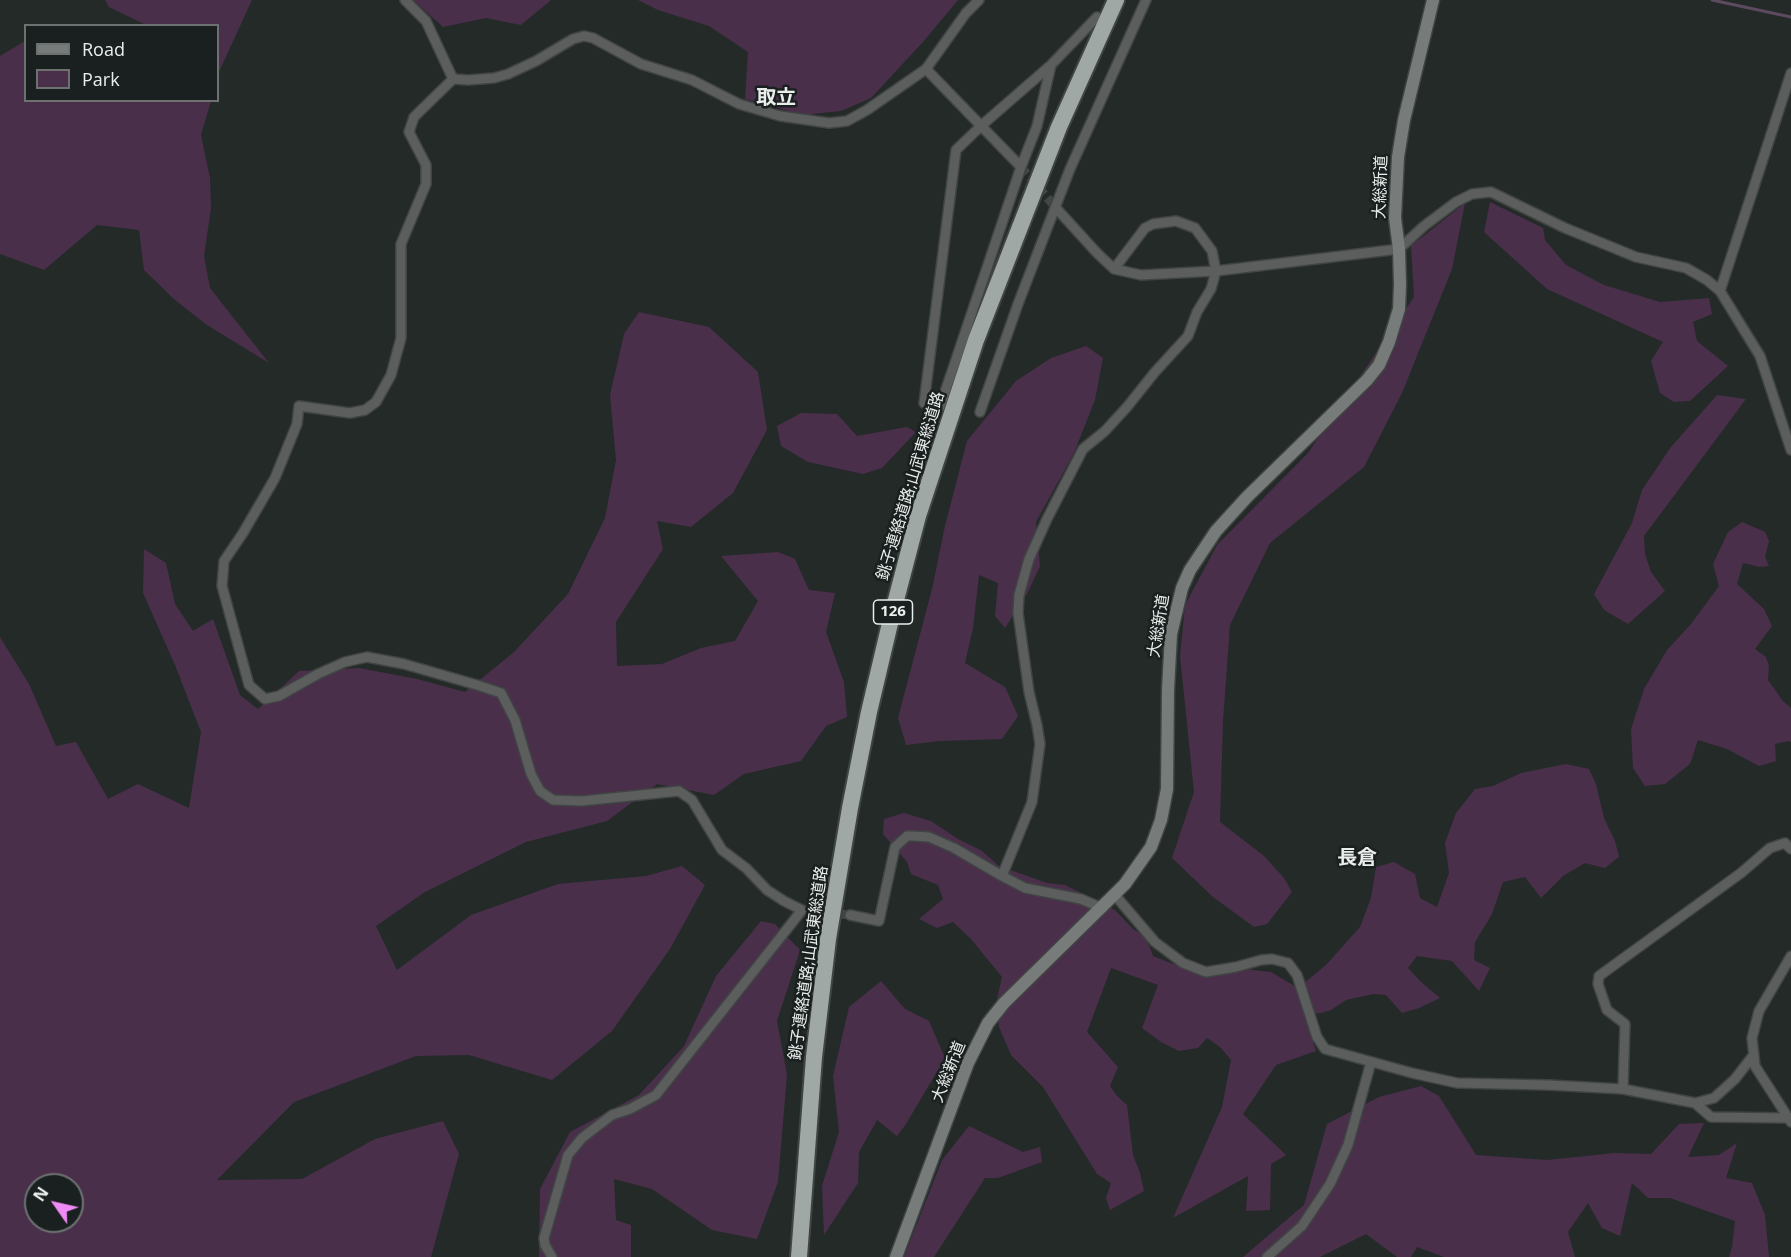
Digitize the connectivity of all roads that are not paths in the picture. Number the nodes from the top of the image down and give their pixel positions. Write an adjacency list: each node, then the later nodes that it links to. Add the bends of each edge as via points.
1 (405, 0): 10 (street, via 426,21)
2 (979, 0): 8 (street)
3 (1116, 0): 32 (highway, 銚子連絡道路;山武東総道路 / 126, via 1055,137 976,339 918,516 891,618 850,808 828,939 814,1057)
4 (1146, 0): 13 (street)
5 (1433, 0): 14 (street, 大総新道, via 1398,157 1395,218)
6 (1097, 17): 7 (street)
7 (1051, 65): 11 (street); 12 (street, via 1037,126)
8 (926, 69): 10 (street, via 867,110 847,121 829,123 780,116 739,104 692,80 641,64 584,36 508,74); 11 (street)
9 (1791, 74): 17 (street)
10 (453, 79): 31 (street, via 414,117 409,132 426,165 426,184 402,244 400,338 391,375 376,402 366,410 350,413 299,406 297,424 275,478 224,561 222,586 249,685 265,699 279,696 345,662 367,657 501,693 515,720 540,791 553,800 582,801 679,791 692,800 722,850 767,890 802,910 656,1095 612,1115 582,1138 568,1155 544,1238)
11 (982, 125): 12 (street); 12 (street, via 956,150 924,403 940,406)
12 (1021, 167)
13 (1056, 208): 15 (street); 18 (street)
14 (1399, 249): 16 (street); 17 (street, via 1456,202 1472,194 1491,192 1636,257 1686,268); 22 (street, 大総新道, via 1399,309 1379,365 1216,531 1182,588 1171,634 1167,789 1161,820 1150,847)
15 (1114, 269): 16 (street, via 1141,275); 16 (street, via 1145,228 1176,221 1195,228 1212,251)
16 (1216, 271): 21 (street, via 1188,336 1105,431 1083,449 1029,559 1018,613 1040,744 1032,802)
17 (1720, 291): 19 (street, via 1760,356)
18 (980, 412)
19 (1791, 450)
20 (1791, 849): 28 (street, via 1785,843 1770,848 1599,976 1607,1010 1625,1024)
21 (1002, 876): 23 (street, via 1025,888 1081,899); 24 (street, via 929,837 907,836 895,847 879,921)
22 (1114, 894): 23 (street, 大総新道); 27 (street, via 1155,942 1183,963 1206,972 1261,960 1288,963 1297,975 1317,1037 1325,1049)
23 (1102, 908): 33 (street, 大総新道, via 988,1023 968,1063)
24 (850, 915)
25 (1791, 956): 26 (street, via 1759,1011)
26 (1752, 1057): 29 (street, via 1735,1080 1714,1098); 30 (street)
27 (1371, 1062): 28 (street, via 1457,1083); 34 (street, via 1348,1145 1330,1184 1302,1226)
28 (1623, 1089): 29 (street)
29 (1695, 1103): 30 (street, via 1711,1117)
30 (1790, 1120)
31 (552, 1257)
32 (799, 1257)
33 (896, 1257)
34 (1267, 1257)

